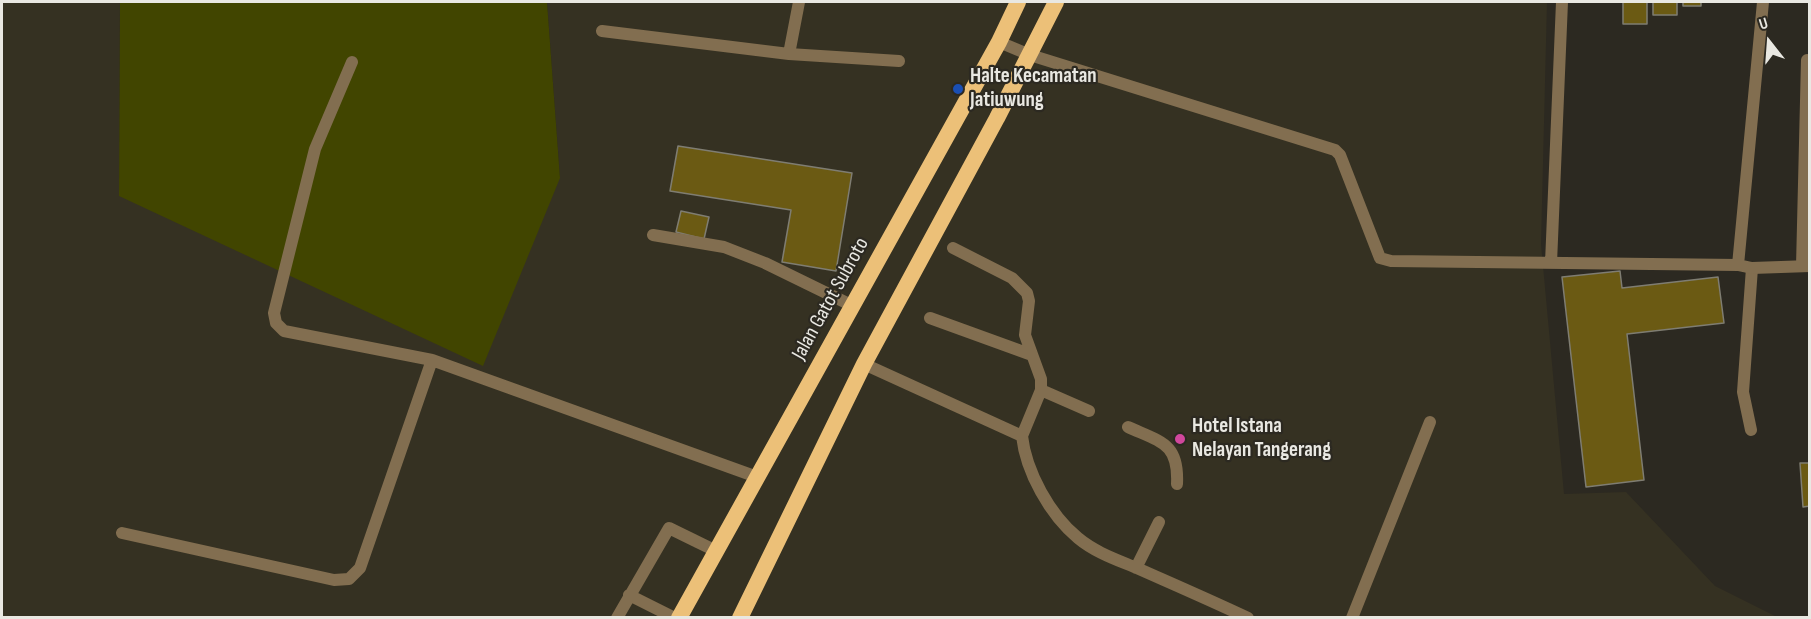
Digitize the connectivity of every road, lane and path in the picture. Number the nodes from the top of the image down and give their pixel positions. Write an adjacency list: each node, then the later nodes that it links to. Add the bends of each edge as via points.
1 (799, 2): 8 (street)
2 (1018, 2): 7 (highway, Jalan Gatot Subroto)
3 (1056, 2): 9 (highway)
4 (1562, 2): 15 (street)
5 (1763, 2): 16 (street)
6 (602, 31): 8 (street)
7 (999, 42): 9 (street); 19 (highway, Jalan Gatot Subroto)
8 (789, 54): 11 (street)
9 (1030, 55): 15 (street, via 1335,150 1380,258); 23 (highway)
10 (1807, 60): 17 (street)
11 (899, 61)
12 (352, 62): 22 (street, via 315,148 274,313 276,323 284,331)
13 (653, 235): 19 (street, via 724,247 765,262)
14 (953, 248): 21 (street, via 1023,287 1029,301 1025,335)
15 (1551, 263): 16 (street)
16 (1738, 265): 18 (street)
17 (1806, 266): 18 (street)
18 (1752, 268): 28 (street, via 1743,392)
19 (853, 306): 30 (highway, Jalan Gatot Subroto)
20 (930, 318): 21 (street)
21 (1032, 355): 24 (street)
22 (432, 360): 30 (street); 33 (street, via 360,568 349,579 334,580)
23 (864, 364): 29 (street); 39 (highway)
24 (1041, 390): 25 (street); 29 (street)
25 (1089, 411)
26 (1430, 422): 41 (street)
27 (1128, 427): 31 (street, via 1168,447 1177,458)
28 (1751, 430)
29 (1022, 436): 35 (street, via 1031,469 1056,515 1078,538)
30 (757, 477): 34 (highway, Jalan Gatot Subroto)
31 (1177, 484)
32 (1159, 522): 35 (street)
33 (122, 533)
34 (716, 551): 36 (street, via 669,528); 38 (highway, Jalan Gatot Subroto)
35 (1136, 568): 40 (street)
36 (629, 595): 37 (street); 38 (street)
37 (617, 618)
38 (677, 618)
39 (740, 618)
40 (1248, 618)
41 (1352, 618)

